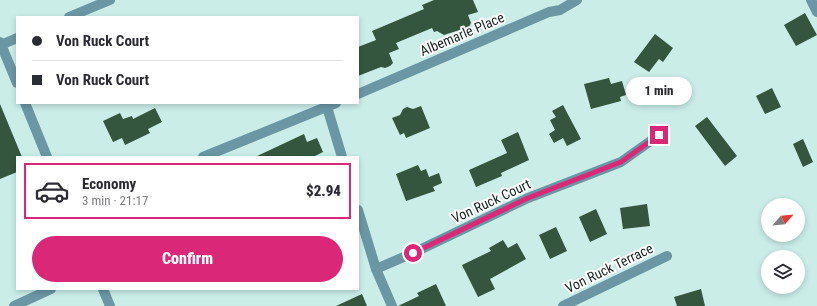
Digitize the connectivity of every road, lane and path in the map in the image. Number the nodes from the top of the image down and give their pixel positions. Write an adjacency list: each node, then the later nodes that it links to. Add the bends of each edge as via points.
1 (110, 0): 5 (street)
2 (577, 0): 9 (street, Albemarle Place, via 560,10 549,12)
3 (811, 0): 4 (street)
4 (817, 12)
5 (70, 16)
6 (16, 38): 7 (street)
7 (1, 43): 8 (street)
8 (16, 80)
9 (359, 94)
10 (25, 104): 13 (street)
11 (332, 105): 14 (street); 15 (street)
12 (659, 135): 18 (street, Von Ruck Court, via 621,162 528,198)
13 (47, 156)
14 (205, 156)
15 (342, 156)
16 (359, 213): 18 (street)
17 (667, 256): 24 (street, Von Ruck Terrace)
18 (376, 269): 23 (street)
19 (49, 290): 21 (street)
20 (103, 290): 22 (street)
21 (14, 306)
22 (110, 306)
23 (392, 306)
24 (564, 306)

